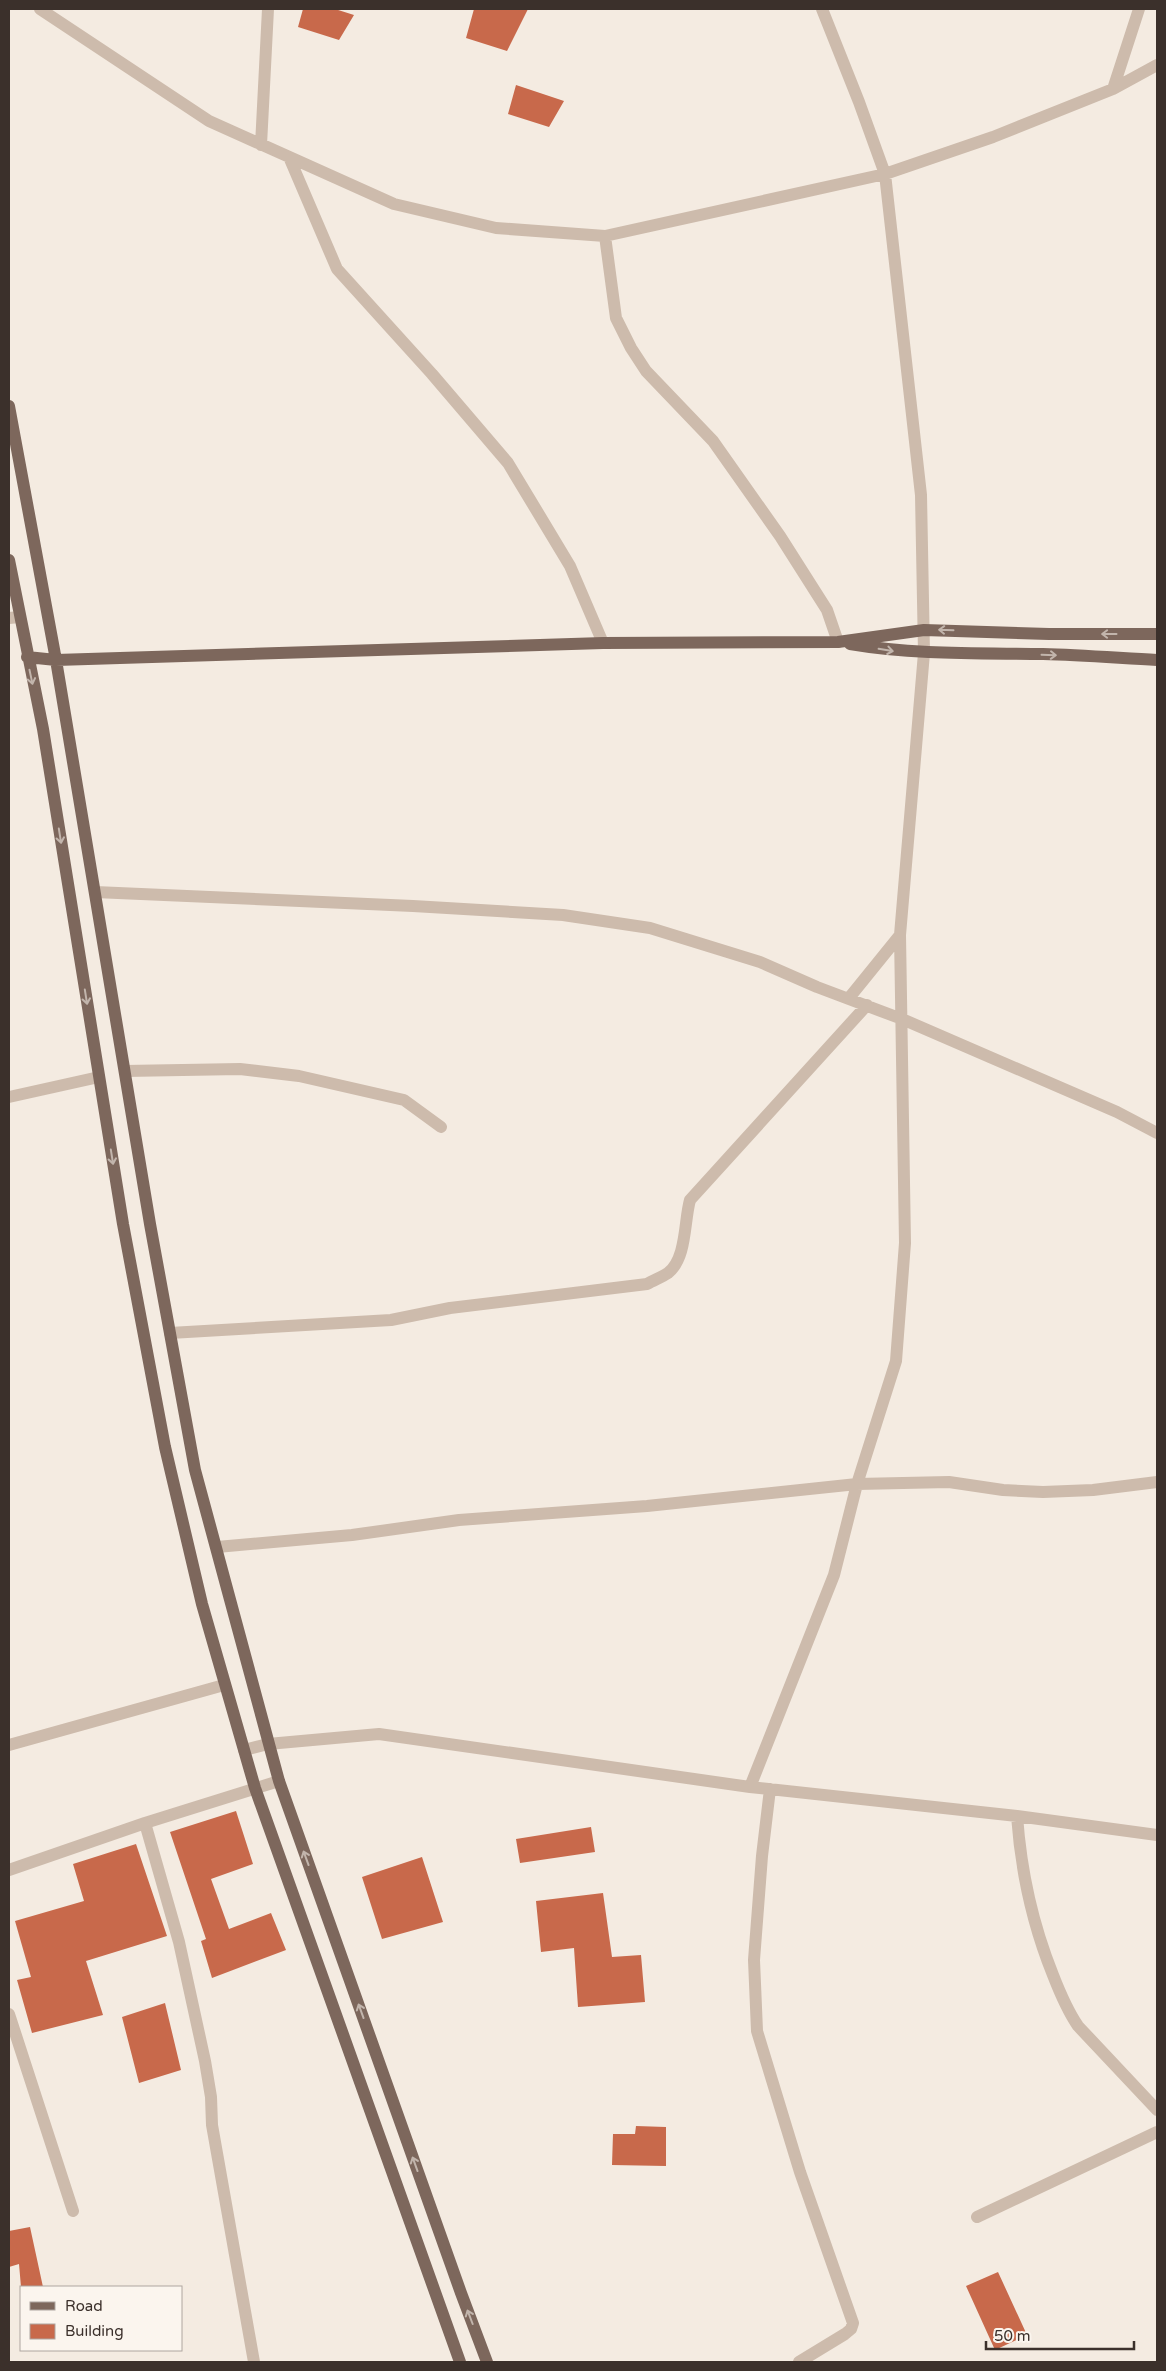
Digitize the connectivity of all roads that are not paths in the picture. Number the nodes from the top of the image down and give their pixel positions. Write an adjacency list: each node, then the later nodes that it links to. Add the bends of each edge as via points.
1 (40, 9): 7 (street, via 209,121)
2 (268, 9): 7 (street)
3 (822, 9): 9 (street)
4 (1139, 9): 6 (street)
5 (1157, 65): 6 (street)
6 (1113, 89): 9 (street, via 993,137)
7 (261, 145): 8 (street)
8 (289, 157): 10 (street, via 394,204 496,228); 17 (street, via 337,270 508,463 570,566)
9 (884, 174): 10 (street); 14 (street, via 921,495)
10 (605, 236): 16 (street, via 616,318 631,348 646,371 713,441 828,610)
11 (9, 406): 20 (main road)
12 (9, 560): 13 (main road)
13 (14, 618): 19 (main road)
14 (924, 630): 15 (main road, one-way to 14); 16 (main road); 18 (street)
15 (1157, 634)
16 (838, 642): 17 (main road); 18 (main road, one-way to 18)
17 (604, 643): 20 (main road)
18 (924, 653): 21 (main road, one-way to 21, via 1044,654); 23 (street)
19 (27, 657): 20 (main road); 28 (main road, one-way to 28, via 43,729)
20 (56, 660): 22 (main road)
21 (1157, 660)
22 (95, 892): 24 (street, via 563,915 650,928 760,962); 27 (main road)
23 (900, 935): 24 (street); 26 (street)
24 (849, 998): 25 (street)
25 (867, 1005): 26 (street); 32 (street, via 690,1200 683,1249 670,1272 647,1284 450,1308 391,1320)
26 (902, 1019): 31 (street, via 1117,1112); 34 (street, via 906,1243 896,1361)
27 (125, 1071): 30 (street, via 240,1069 299,1076 404,1100); 32 (main road)
28 (99, 1077): 29 (street); 36 (main road, one-way to 36, via 165,1447)
29 (9, 1097)
30 (441, 1126)
31 (1157, 1133)
32 (170, 1333): 35 (main road, via 195,1470)
33 (1157, 1482): 34 (street, via 1043,1492 949,1482)
34 (857, 1484): 35 (street, via 647,1506 459,1520 352,1535); 41 (street, via 834,1575)
35 (217, 1547): 37 (main road)
36 (224, 1685): 38 (street); 39 (main road)
37 (268, 1744): 39 (street); 40 (main road); 41 (street, via 379,1734)
38 (9, 1745)
39 (244, 1750): 42 (main road)
40 (279, 1781): 42 (street); 55 (main road, one-way to 40)
41 (750, 1787): 43 (street)
42 (256, 1788): 45 (street); 54 (main road)
43 (770, 1790): 44 (street); 56 (street, via 754,1960 757,2031 800,2172 853,2323 845,2334)
44 (1017, 1816): 46 (street); 49 (street, via 1023,1876 1039,1941 1068,2013)
45 (145, 1823): 47 (street); 53 (street, via 179,1942 206,2060 212,2125)
46 (1157, 1835)
47 (9, 1870)
48 (9, 2014): 51 (street)
49 (1157, 2110)
50 (1157, 2132): 52 (street)
51 (73, 2211)
52 (977, 2217)
53 (254, 2362)
54 (460, 2362)
55 (487, 2362)
56 (799, 2362)

